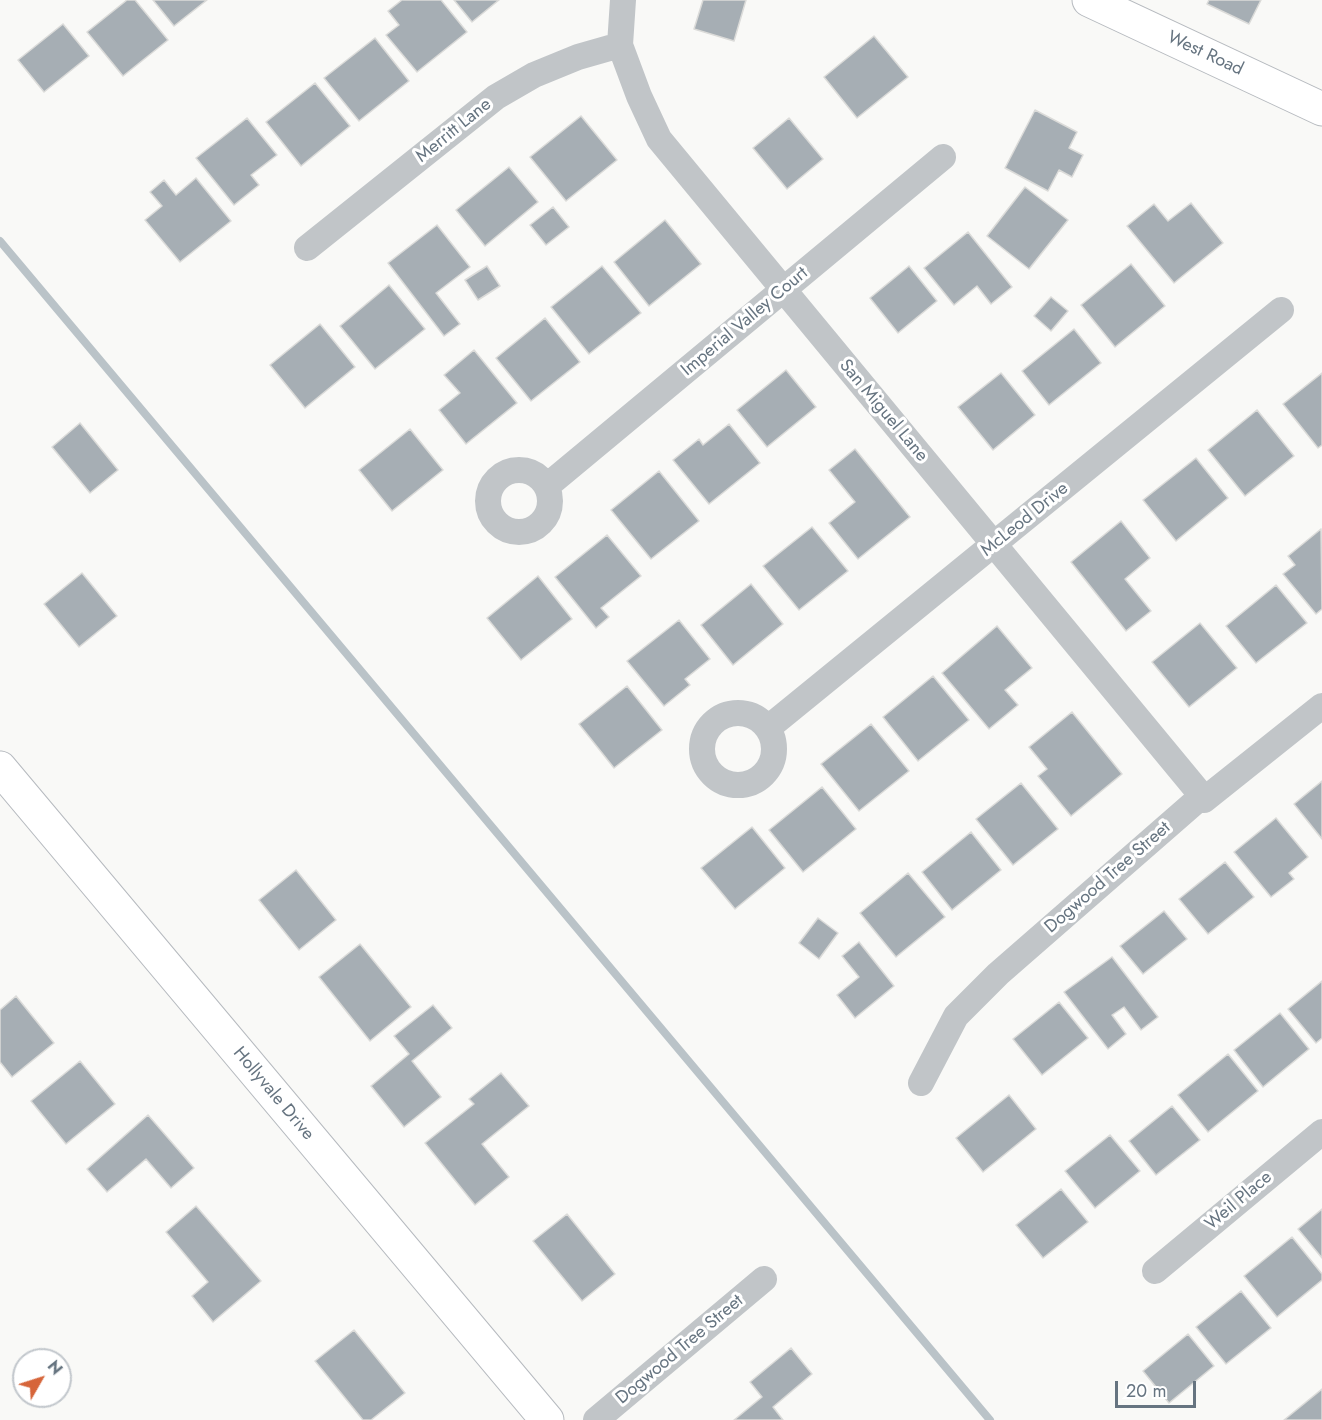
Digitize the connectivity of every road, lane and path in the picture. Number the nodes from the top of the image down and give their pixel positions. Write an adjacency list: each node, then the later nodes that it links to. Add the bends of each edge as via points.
1 (623, 0): 4 (street, San Miguel Lane)
2 (1089, 0): 3 (street, West Road)
3 (1132, 9): 5 (street, West Road)
4 (620, 45): 7 (street, Merritt Lane, via 545,70 496,97); 8 (street, San Miguel Lane, via 659,139)
5 (1322, 109)
6 (943, 157): 8 (street, Imperial Valley Court)
7 (307, 248)
8 (783, 291): 10 (street, Imperial Valley Court); 11 (street, San Miguel Lane)
9 (1281, 310): 11 (street, McLeod Drive)
10 (547, 486)
11 (995, 544): 13 (street, McLeod Drive); 15 (street, San Miguel Lane)
12 (1322, 706): 15 (street, Dogwood Tree Street, via 1204,800)
13 (768, 728)
14 (0, 768): 20 (street, Hollyvale Drive)
15 (1202, 796): 16 (street, Dogwood Tree Street, via 998,974 956,1016)
16 (921, 1083)
17 (1322, 1131): 18 (street, Weil Place)
18 (1155, 1271)
19 (764, 1279): 21 (street, Dogwood Tree Street)
20 (547, 1420)
21 (596, 1420)

